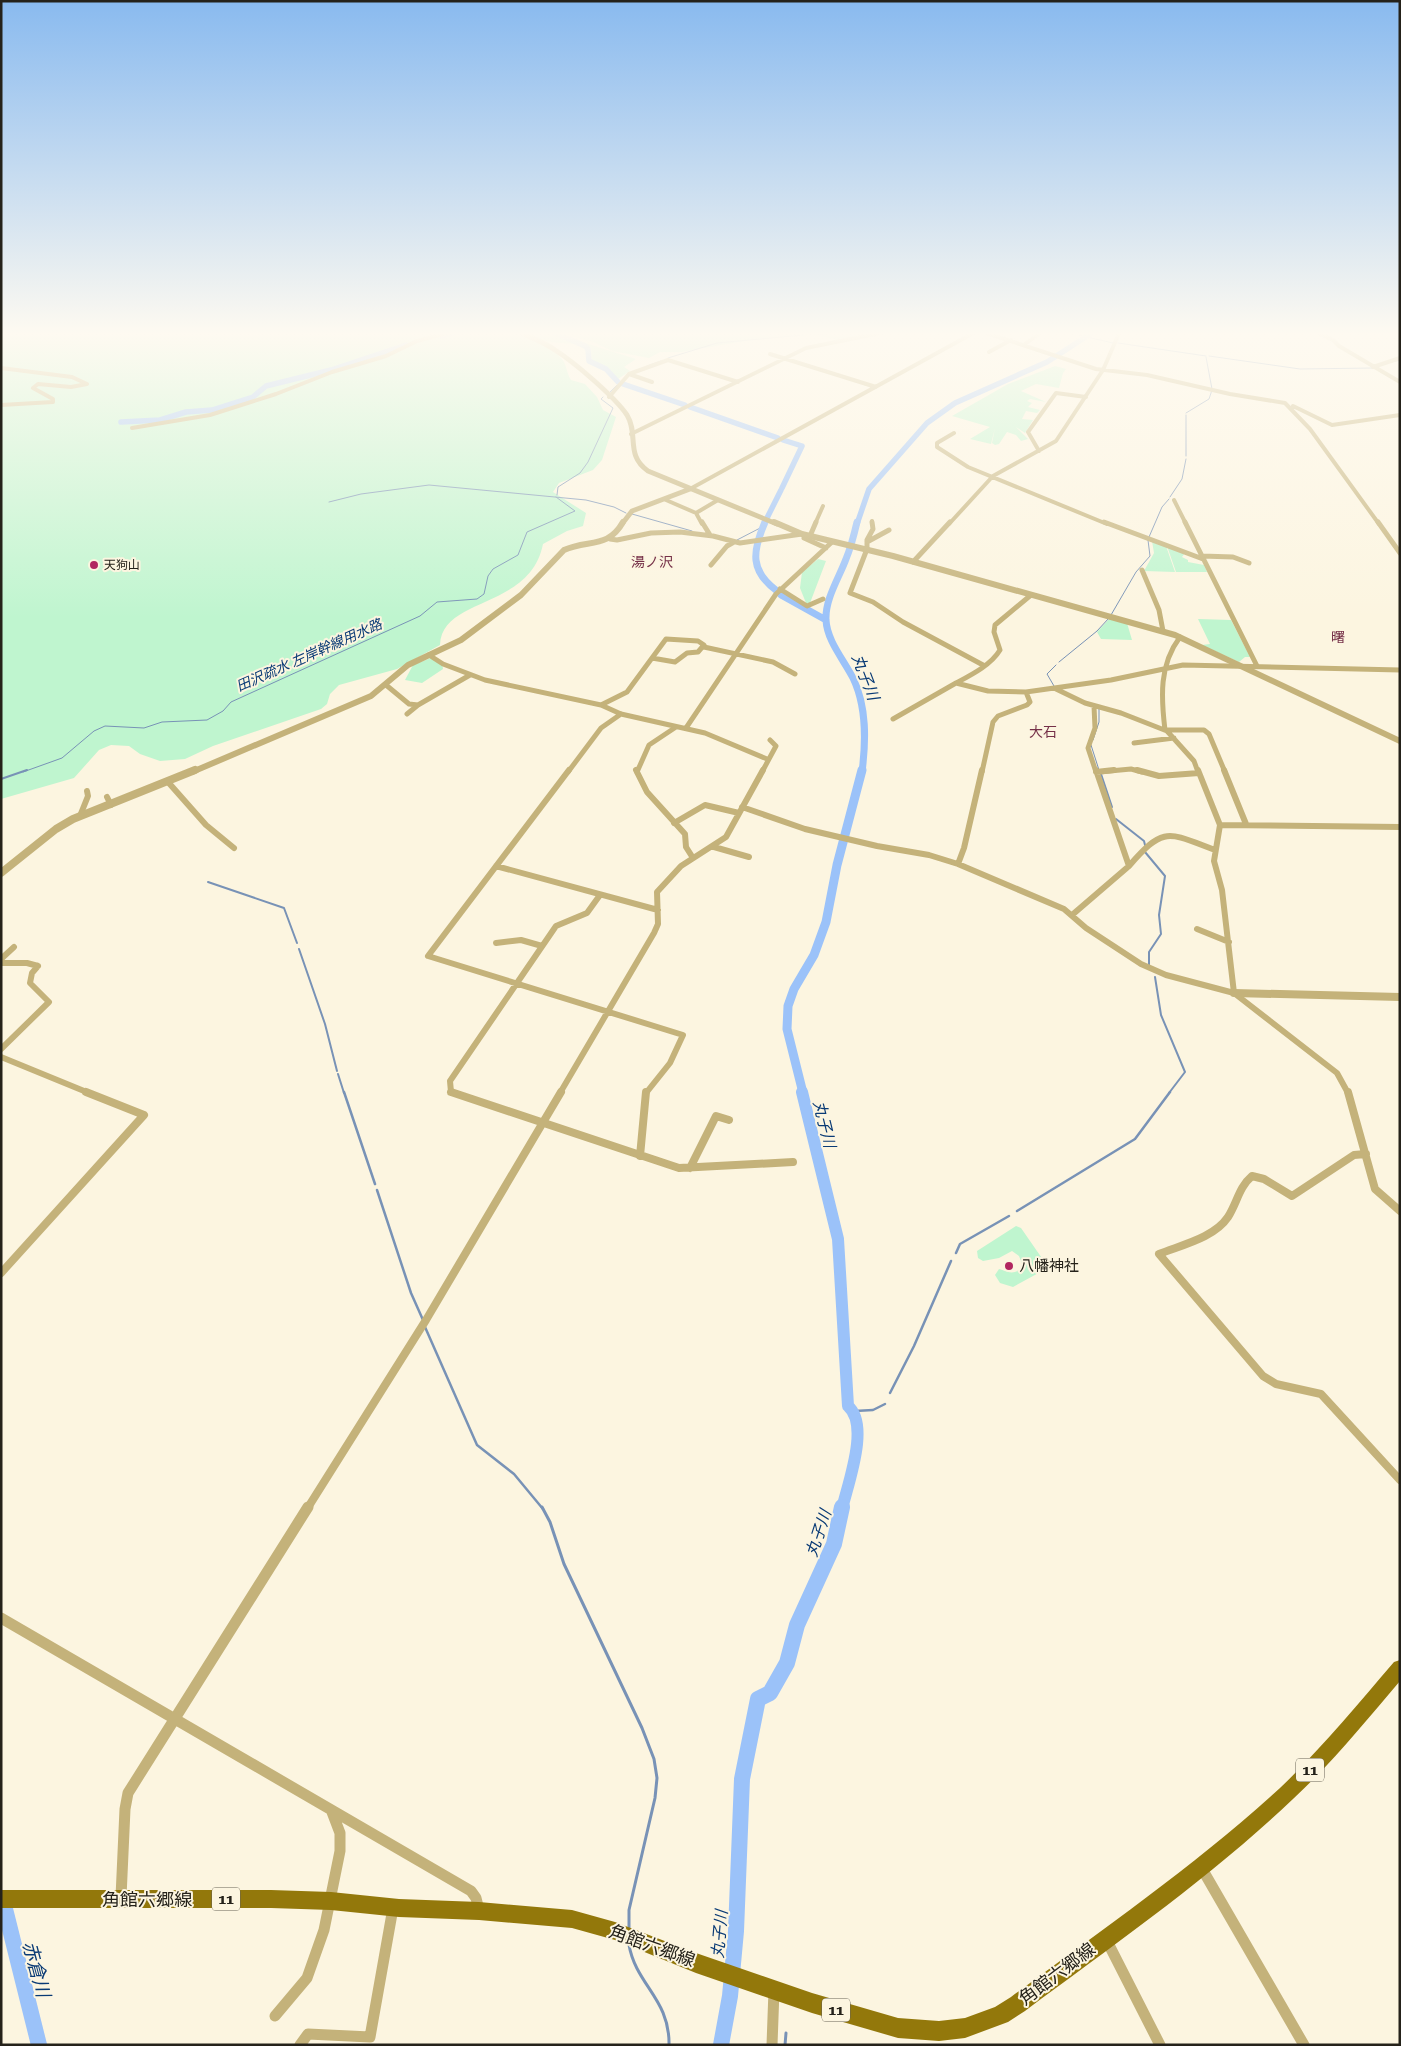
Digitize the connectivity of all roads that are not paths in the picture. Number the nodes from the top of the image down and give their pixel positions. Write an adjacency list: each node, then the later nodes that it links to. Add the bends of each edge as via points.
1 (142, 426): 8 (street)
2 (630, 426): 10 (street)
3 (647, 426): 10 (street)
4 (803, 426): 13 (street)
5 (1032, 426): 11 (street, via 1028,432)
6 (1066, 426): 11 (street, via 1056,441)
7 (1308, 426): 29 (street)
8 (132, 428)
9 (954, 432): 12 (street, via 937,447 968,467)
10 (632, 434): 13 (street, via 638,464)
11 (1039, 451): 12 (street)
12 (993, 476): 30 (street, via 1092,518); 31 (street)
13 (690, 488): 14 (street); 15 (street)
14 (666, 500): 18 (street); 24 (street, via 627,515)
15 (718, 500): 18 (street); 21 (street)
16 (1174, 500): 30 (street)
17 (823, 506): 23 (street)
18 (696, 513): 22 (street)
19 (872, 521): 27 (street)
20 (889, 530): 27 (street)
21 (800, 535): 23 (street); 25 (street); 28 (street)
22 (710, 536): 24 (street, via 663,532); 25 (street)
23 (810, 536): 26 (street)
24 (610, 539): 42 (street, via 564,550 521,594 462,640)
25 (734, 542): 33 (street)
26 (834, 542): 27 (street); 28 (street)
27 (867, 546): 31 (street); 44 (street, via 850,592)
28 (826, 548): 35 (street)
29 (1400, 553)
30 (1202, 558): 32 (street, via 1233,556); 46 (street)
31 (913, 562): 36 (street)
32 (1249, 563)
33 (710, 565)
34 (1142, 570): 38 (street, via 1149,581)
35 (780, 589): 37 (street, via 807,606); 41 (street)
36 (1032, 595): 38 (street); 44 (street, via 995,625 1000,650)
37 (823, 599)
38 (1163, 631): 39 (street)
39 (1180, 637): 45 (street); 47 (street, via 1169,655)
40 (704, 647): 41 (street); 43 (street, via 675,662); 43 (street, via 698,641 666,639)
41 (736, 654): 49 (street, via 773,662); 62 (street)
42 (429, 655): 50 (street, via 444,667); 52 (street, via 408,665)
43 (652, 658): 56 (street, via 624,695)
44 (983, 666): 51 (street)
45 (1242, 666): 46 (street); 47 (street, via 1183,665); 66 (street)
46 (1257, 666): 48 (street)
47 (1166, 669): 53 (street); 63 (street, via 1162,702)
48 (1400, 670)
49 (795, 674)
50 (470, 675): 55 (street); 56 (street)
51 (956, 682): 54 (street, via 988,691); 60 (street)
52 (386, 685): 55 (street, via 409,704); 71 (street, via 371,696)
53 (1056, 688): 54 (street); 57 (street)
54 (1026, 692): 84 (street, via 1030,702 1027,705 998,716 993,722)
55 (418, 705): 58 (street)
56 (602, 705): 59 (street)
57 (1094, 706): 63 (street); 69 (street, via 1095,728 1088,748)
58 (407, 714)
59 (621, 714): 61 (street); 85 (street, via 601,728)
60 (893, 719)
61 (676, 727): 62 (street); 75 (street, via 649,745 636,770 644,788)
62 (686, 728): 68 (street)
63 (1165, 730): 64 (street); 76 (street, via 1204,730 1210,734)
64 (1174, 738): 67 (street); 70 (street, via 1194,761)
65 (770, 740): 68 (street, via 776,746)
66 (1400, 741)
67 (1134, 743)
68 (767, 759): 73 (street)
69 (1096, 772): 70 (street, via 1139,769 1159,776); 86 (street)
70 (1199, 773): 77 (street)
71 (168, 782): 74 (street, via 109,801); 80 (street, via 206,825)
72 (87, 791): 74 (street)
73 (741, 810): 75 (street, via 705,805); 79 (street, via 732,831); 84 (street, via 825,834)
74 (80, 816): 87 (street, via 56,829)
75 (674, 823): 83 (street, via 685,834 686,847)
76 (1246, 824): 77 (street); 78 (street)
77 (1220, 826): 81 (street)
78 (1400, 827)
79 (714, 846): 82 (street); 83 (street)
80 (234, 848)
81 (1215, 850): 86 (street, via 1172,836 1162,836); 92 (street, via 1214,861)
82 (749, 857)
83 (693, 858): 89 (street, via 657,892)
84 (958, 864): 90 (street)
85 (496, 866): 88 (street); 98 (street, via 428,956)
86 (1129, 866): 90 (street)
87 (1, 873)
88 (600, 895): 89 (street); 94 (street, via 587,913 559,923)
89 (658, 910): 101 (street, via 654,933)
90 (1072, 915): 99 (street, via 1086,928 1142,964 1166,975)
91 (1197, 929): 92 (street)
92 (1230, 942): 99 (street)
93 (496, 943): 94 (street, via 521,940)
94 (542, 946): 98 (street)
95 (14, 947): 96 (street)
96 (1, 959)
97 (1, 963): 102 (street, via 38,966 29,981 49,1002)
98 (516, 984): 101 (street); 105 (street, via 450,1081 449,1088 459,1096)
99 (1234, 993): 100 (street); 106 (street, via 1337,1073 1349,1094)
100 (1400, 997)
101 (607, 1012): 105 (street); 107 (street, via 683,1035 670,1063 646,1092)
102 (1, 1049)
103 (1, 1057): 111 (street, via 144,1115)
104 (729, 1120): 109 (street, via 716,1116)
105 (542, 1123): 107 (street); 115 (street, via 420,1330)
106 (1366, 1154): 110 (street, via 1375,1189); 112 (street, via 1354,1155 1292,1196 1268,1179 1252,1176 1247,1179 1221,1225 1159,1254 1263,1376 1276,1384 1321,1394)
107 (640, 1156): 109 (street)
108 (793, 1162): 109 (street)
109 (690, 1168)
110 (1400, 1211)
111 (1, 1273)
112 (1400, 1480)
113 (1, 1618): 115 (street)
114 (1399, 1670): 117 (main road, 角館六郷線 / 11, via 1286,1794)
115 (174, 1720): 116 (street); 119 (street, via 128,1793)
116 (332, 1812): 120 (street, via 341,1835); 122 (street, via 471,1891)
117 (1201, 1867): 123 (main road, 角館六郷線 / 11); 129 (street)
118 (5, 1899): 119 (main road, 角館六郷線 / 11)
119 (121, 1900): 120 (main road, 角館六郷線 / 11)
120 (331, 1901): 121 (main road, 角館六郷線 / 11); 125 (street, via 307,1978)
121 (394, 1908): 122 (main road, 角館六郷線 / 11); 126 (street, via 370,2037 308,2034)
122 (479, 1911): 124 (main road, 角館六郷線 / 11, via 572,1919)
123 (1105, 1938): 124 (main road, 角館六郷線 / 11, via 1000,2015 966,2028 932,2031 898,2028); 128 (street)
124 (774, 1989): 127 (street)
125 (275, 2016)
126 (300, 2045)
127 (772, 2045)
128 (1160, 2045)
129 (1304, 2045)

